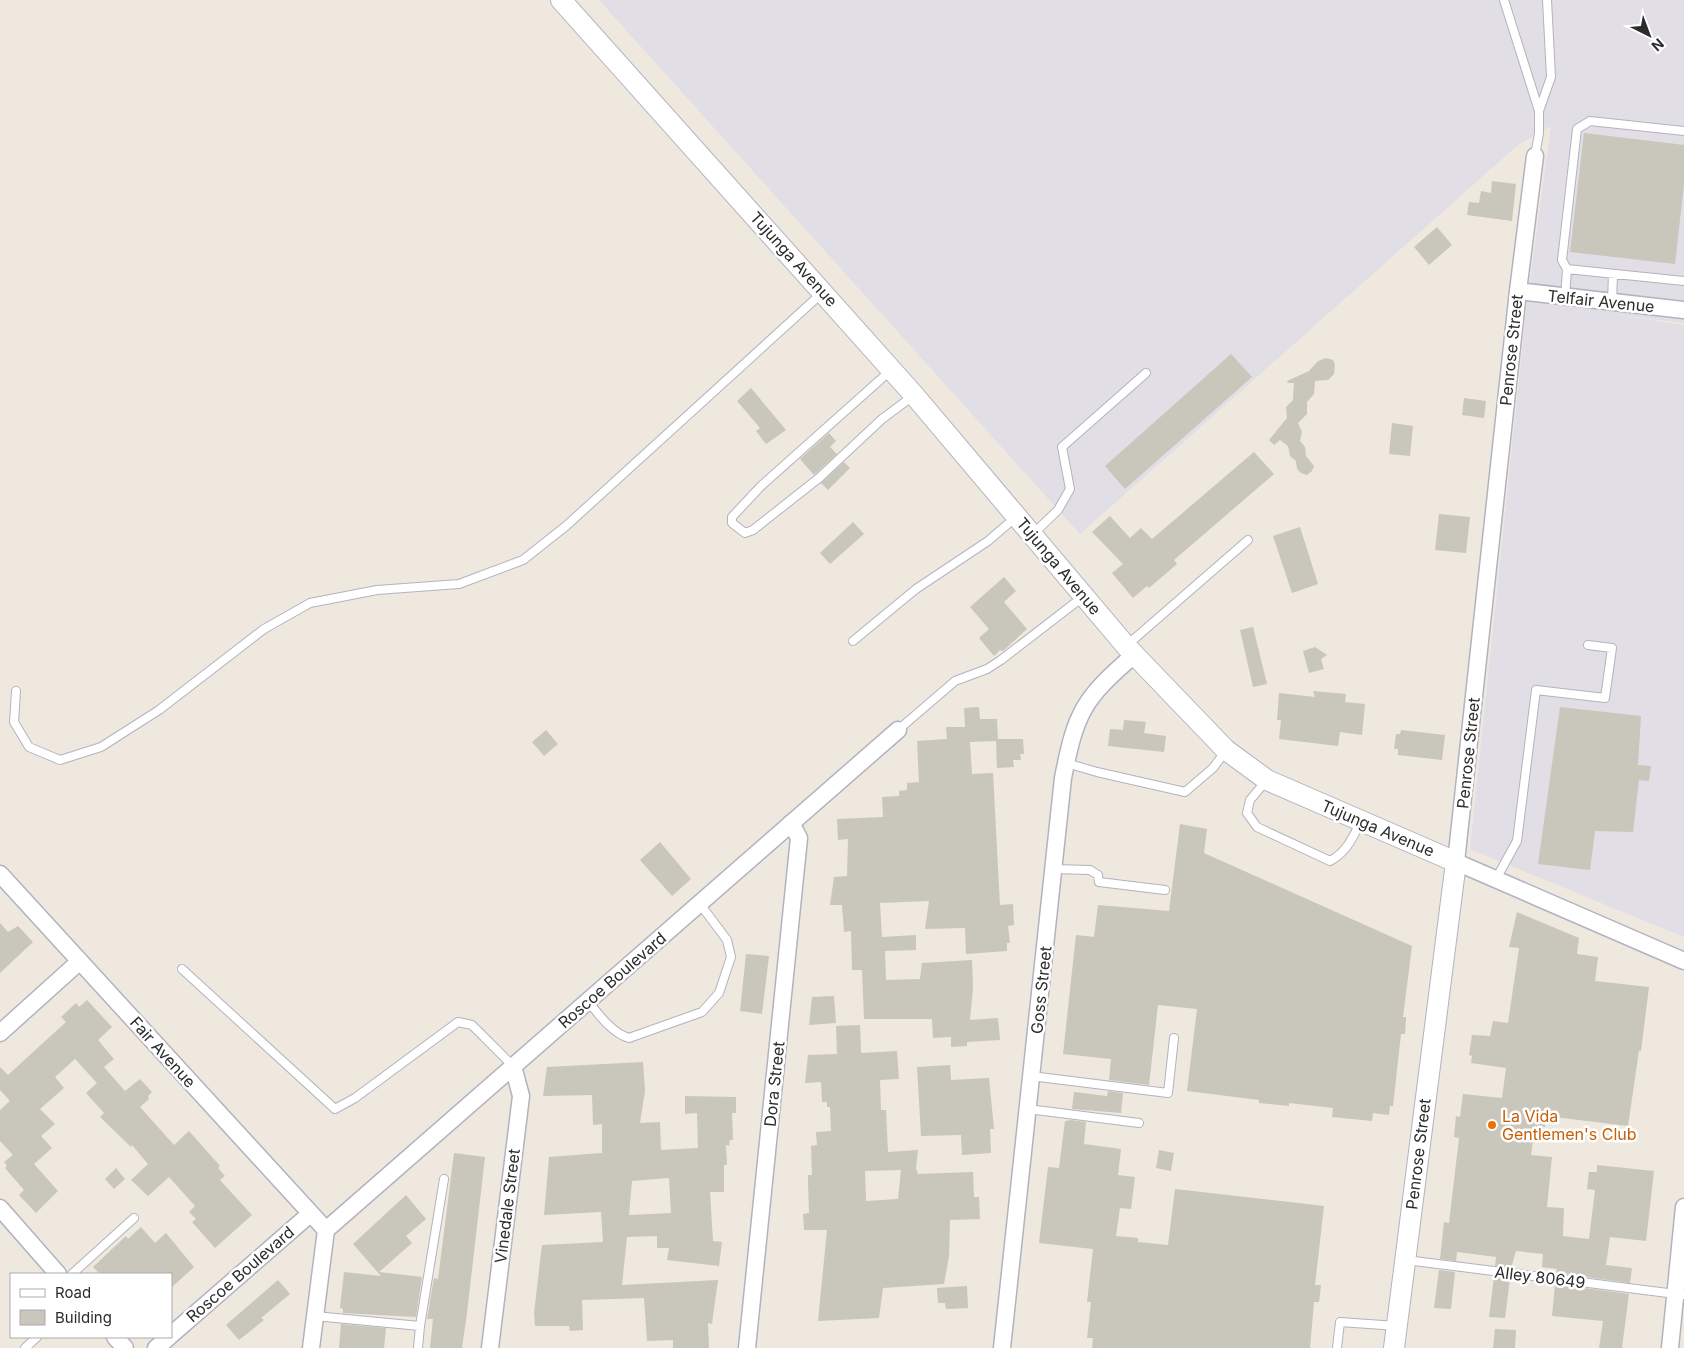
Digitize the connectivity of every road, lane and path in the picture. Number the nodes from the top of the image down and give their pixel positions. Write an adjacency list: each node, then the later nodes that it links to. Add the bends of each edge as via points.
1 (561, 0): 10 (street, Tujunga Avenue)
2 (1504, 0): 4 (lane)
3 (1547, 0): 4 (lane, via 1551,77)
4 (1539, 111): 6 (lane)
5 (1684, 131): 7 (lane, via 1590,121 1577,129 1562,260)
6 (1535, 156): 11 (street, Penrose Street)
7 (1567, 269): 8 (lane); 12 (lane)
8 (1613, 274): 9 (lane); 13 (lane)
9 (1684, 281)
10 (823, 291): 15 (street, Tujunga Avenue); 25 (lane, via 566,526 523,560 458,584 377,590 310,603 264,629 159,710 101,748 60,760 28,747 14,722)
11 (1518, 291): 12 (street, Telfair Avenue); 32 (street, Penrose Street)
12 (1565, 297): 13 (street, Telfair Avenue)
13 (1612, 302): 14 (street, Telfair Avenue)
14 (1684, 310)
15 (891, 370): 17 (street, Tujunga Avenue); 17 (lane, via 761,486 732,517 732,523 745,533 753,530 819,478 882,419)
16 (1146, 373): 19 (lane, via 1062,447 1070,489 1058,510)
17 (914, 395): 18 (street, Tujunga Avenue)
18 (1017, 516): 19 (street, Tujunga Avenue); 22 (lane, via 988,541 916,589)
19 (1033, 534): 21 (street, Tujunga Avenue)
20 (1248, 540): 24 (lane)
21 (1085, 595): 24 (street, Tujunga Avenue); 26 (lane, via 994,664 955,681)
22 (852, 640)
23 (1588, 645): 35 (lane, via 1612,648 1606,698 1536,690 1517,841)
24 (1130, 651): 27 (street, Tujunga Avenue); 28 (street, Goss Street, via 1086,702 1073,730)
25 (16, 691)
26 (898, 730): 31 (street, Roscoe Boulevard)
27 (1226, 750): 28 (lane, via 1213,768 1186,792); 29 (street, Tujunga Avenue)
28 (1066, 763): 33 (street, Goss Street)
29 (1267, 780): 30 (street, Tujunga Avenue); 30 (lane, via 1250,800 1247,812 1257,827 1330,861 1348,847)
30 (1361, 821): 32 (street, Tujunga Avenue)
31 (791, 823): 37 (street, Roscoe Boulevard); 71 (street, Dora Street, via 799,838)
32 (1456, 862): 35 (street, Tujunga Avenue); 54 (street, Penrose Street)
33 (1054, 869): 36 (lane, via 1090,870 1098,874 1099,882); 45 (street, Goss Street)
34 (0, 874): 38 (street, Fair Avenue)
35 (1496, 879): 39 (street, Tujunga Avenue)
36 (1165, 890)
37 (700, 904): 41 (street, Roscoe Boulevard); 41 (lane, via 727,940 732,957 720,993 702,1012 629,1038 621,1036)
38 (80, 961): 42 (street); 51 (street, Fair Avenue)
39 (1684, 962)
40 (182, 969): 44 (lane, via 335,1109 355,1098 458,1022 472,1025)
41 (588, 1001): 44 (street, Roscoe Boulevard)
42 (0, 1033)
43 (1174, 1038): 45 (lane, via 1168,1092)
44 (513, 1066): 53 (street, Roscoe Boulevard); 70 (street, Vinedale Street, via 521,1096)
45 (1031, 1076): 46 (street, Goss Street)
46 (1028, 1109): 47 (lane); 72 (street, Goss Street)
47 (1139, 1123)
48 (444, 1179): 59 (lane)
49 (1684, 1206): 57 (street)
50 (0, 1208): 55 (street)
51 (310, 1214): 53 (street, Fair Avenue); 61 (street, Roscoe Boulevard)
52 (134, 1218): 56 (lane)
53 (326, 1230): 58 (street)
54 (1404, 1260): 57 (lane, Alley 80649); 60 (street, Penrose Street)
55 (57, 1273)
56 (73, 1273)
57 (1680, 1294): 75 (street)
58 (315, 1316): 59 (lane); 68 (street)
59 (420, 1326): 69 (lane)
60 (1397, 1326): 73 (lane, via 1340,1322); 74 (street, Penrose Street)
61 (172, 1334)
62 (37, 1338): 65 (lane)
63 (116, 1338): 66 (street)
64 (168, 1338): 67 (street, Roscoe Boulevard)
65 (25, 1348)
66 (125, 1348)
67 (156, 1348)
68 (311, 1348)
69 (418, 1348)
70 (490, 1348)
71 (746, 1348)
72 (1002, 1348)
73 (1336, 1348)
74 (1394, 1348)
75 (1670, 1348)

